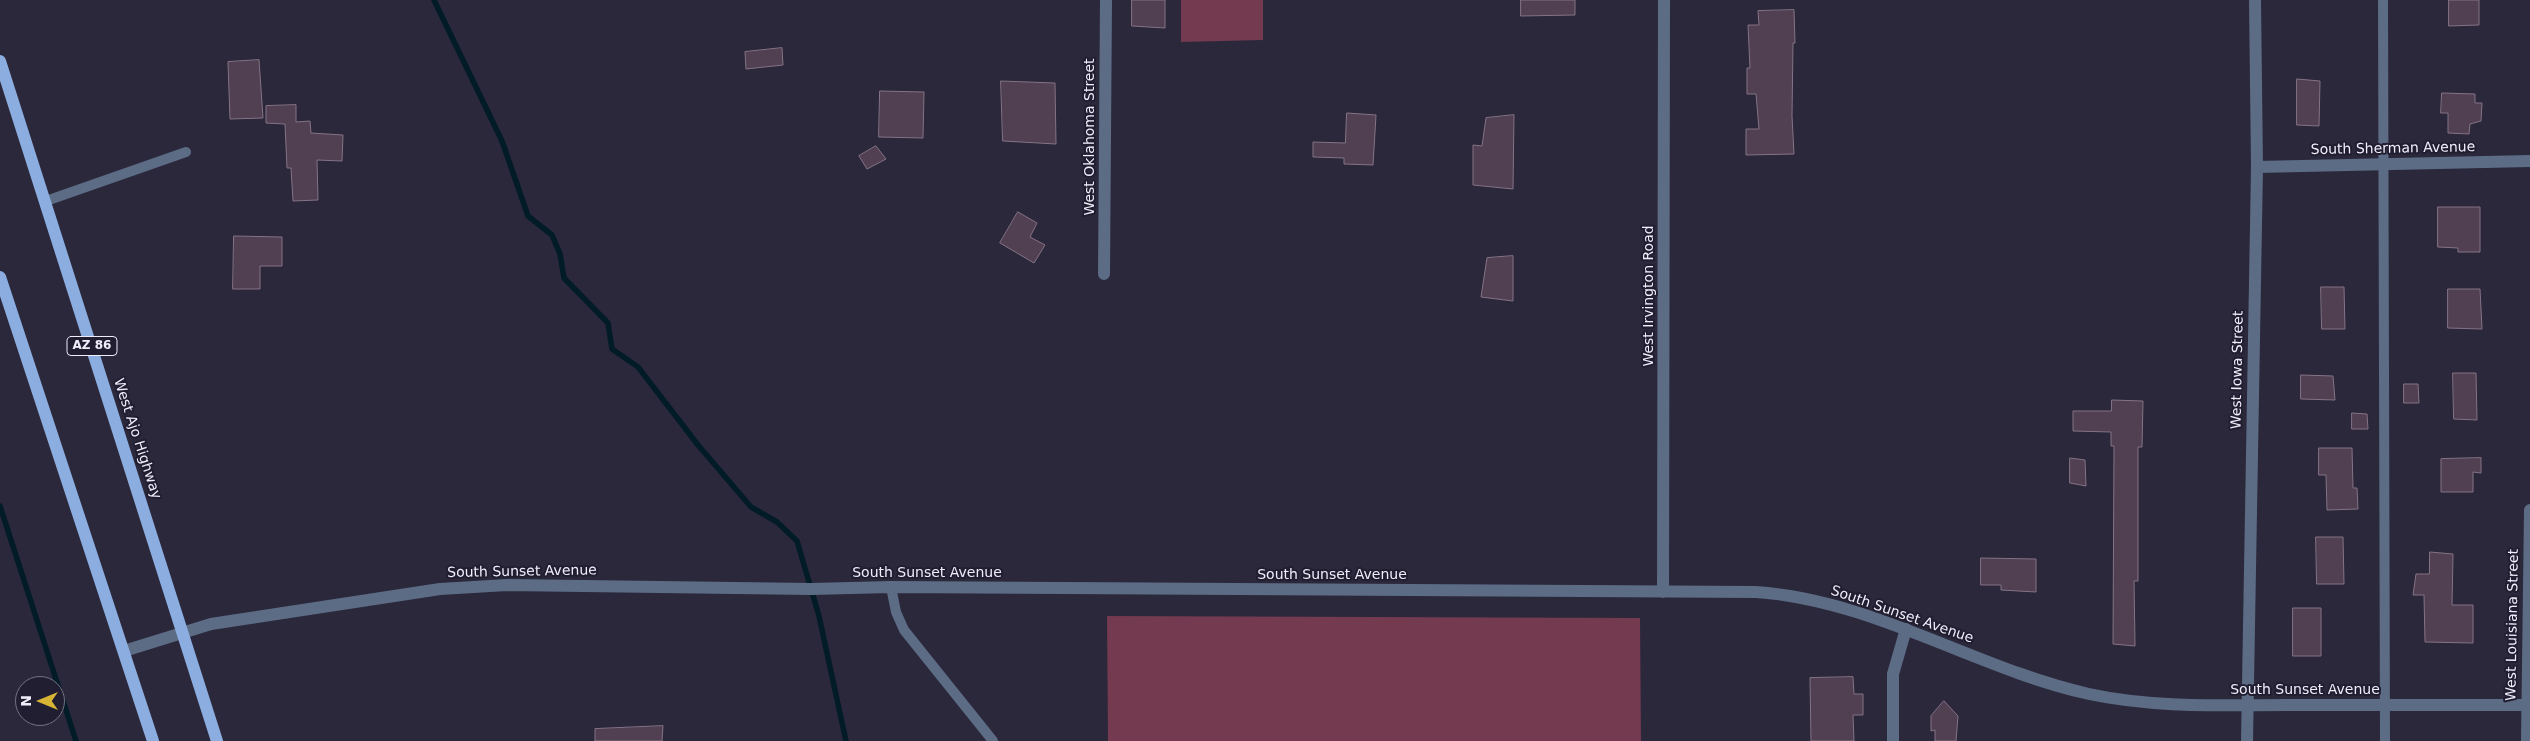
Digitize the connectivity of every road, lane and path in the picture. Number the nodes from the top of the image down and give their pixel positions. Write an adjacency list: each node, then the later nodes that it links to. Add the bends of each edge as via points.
1 (1106, 0): 11 (street, West Oklahoma Street)
2 (1664, 0): 15 (street, West Irvington Road)
3 (2254, 0): 9 (street, West Iowa Street)
4 (2383, 0): 8 (lane)
5 (0, 61): 10 (main road, West Ajo Highway / AZ 86)
6 (186, 152): 10 (lane)
7 (2530, 161): 8 (street, South Sherman Avenue)
8 (2384, 164): 9 (street, South Sherman Avenue); 20 (lane)
9 (2257, 168): 19 (street, West Iowa Street)
10 (46, 201): 17 (main road, West Ajo Highway / AZ 86)
11 (1104, 274)
12 (0, 277): 18 (main road)
13 (2530, 510): 21 (street, West Louisiana Street)
14 (891, 587): 15 (street, South Sunset Avenue); 17 (street, South Sunset Avenue, via 508,585 440,589 230,621); 24 (lane, via 904,630)
15 (1663, 592): 16 (street, South Sunset Avenue, via 1783,594 1829,603)
16 (1906, 629): 19 (street, South Sunset Avenue, via 2041,682 2092,694 2146,704); 25 (street, via 1892,674)
17 (183, 632): 18 (street, South Sunset Avenue); 23 (main road, West Ajo Highway / AZ 86)
18 (124, 651): 22 (main road)
19 (2246, 705): 20 (street, South Sunset Avenue); 26 (street, West Iowa Street)
20 (2385, 705): 21 (street, South Sunset Avenue); 27 (lane)
21 (2528, 705): 28 (street, West Louisiana Street)
22 (153, 741)
23 (217, 741)
24 (993, 741)
25 (1893, 741)
26 (2247, 741)
27 (2385, 741)
28 (2527, 741)

